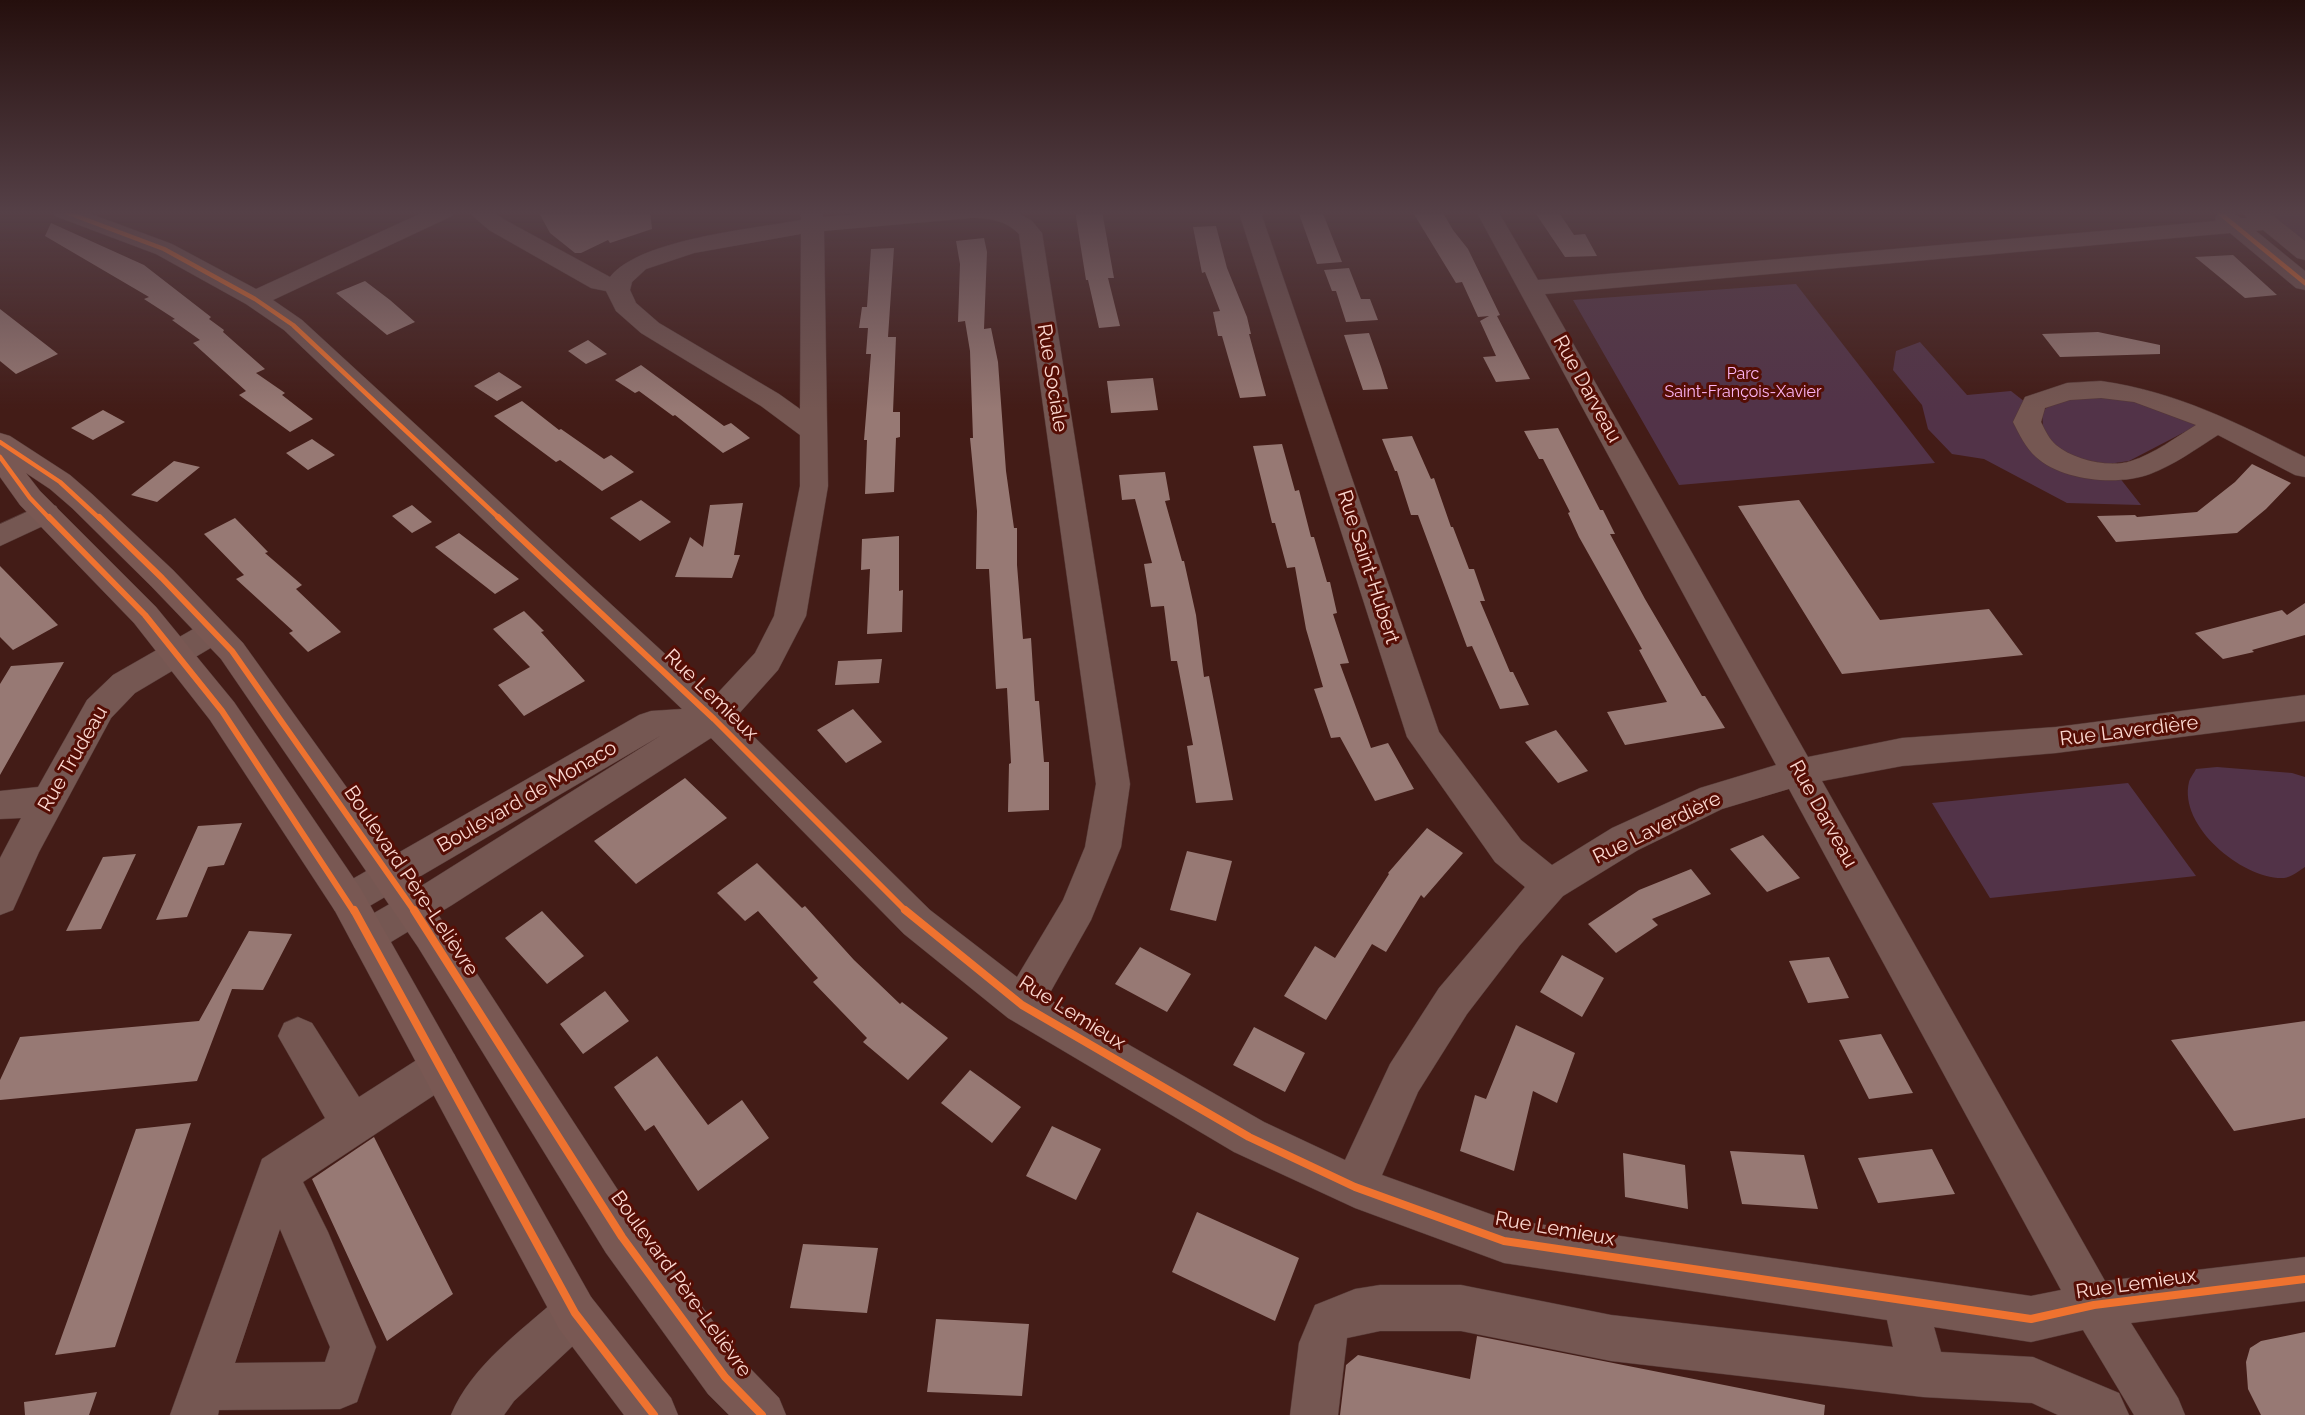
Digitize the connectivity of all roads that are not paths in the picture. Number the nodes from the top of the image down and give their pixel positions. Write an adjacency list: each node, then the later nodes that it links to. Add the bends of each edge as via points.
1 (215, 277): 12 (street, Rue Lemieux)
2 (302, 277): 12 (street)
3 (589, 277): 10 (street, via 600,283)
4 (622, 277): 10 (street, Rue Sociale)
5 (813, 277): 14 (street, Boulevard de Monaco)
6 (1037, 277): 33 (street, Rue Sociale, via 1113,784 1103,848 1078,908)
7 (1271, 277): 28 (street, Rue Saint-Hubert, via 1424,737 1508,852)
8 (1525, 277): 11 (street, Rue Darveau)
9 (1641, 277): 11 (street)
10 (619, 285): 14 (street, via 626,306 650,328 770,400)
11 (1531, 288): 24 (street, Rue Darveau)
12 (255, 299): 23 (street, Rue Lemieux, via 293,325)
13 (2216, 425): 13 (street, via 2171,404 2131,393 2086,389 2052,394 2034,404 2027,422 2037,442 2051,456 2079,468 2112,471 2138,468); 17 (street)
14 (814, 433): 23 (street, Boulevard de Monaco, via 814,486 790,616 767,661)
15 (0, 442): 20 (main road, Boulevard Père-Lelièvre, via 82,501)
16 (0, 457): 18 (main road)
17 (2305, 468)
18 (46, 513): 19 (street); 21 (main road)
19 (0, 536)
20 (213, 632): 21 (street, Rue Trudeau); 27 (main road, Boulevard Père-Lelièvre, via 232,651)
21 (176, 653): 25 (street, Rue Trudeau, via 124,684 99,709); 30 (main road, via 222,711)
22 (2305, 708): 24 (street, Rue Laverdière, via 2056,740 1902,752)
23 (714, 719): 27 (street, Boulevard de Monaco, via 651,724); 31 (street, Boulevard de Monaco); 33 (street, Rue Lemieux, via 917,922)
24 (1800, 772): 28 (street, Rue Laverdière, via 1712,798 1625,839); 41 (street, Rue Darveau)
25 (48, 801): 26 (street); 29 (street, Rue Trudeau)
26 (0, 805)
27 (390, 877): 30 (street, Boulevard de Monaco); 31 (main road, Boulevard Père-Lelièvre)
28 (1550, 885): 38 (street, Rue Laverdière, via 1453,1001 1404,1078)
29 (0, 899)
30 (348, 900): 32 (main road)
31 (413, 910): 32 (street, Boulevard de Monaco); 47 (main road, Boulevard Père-Lelièvre, via 622,1237 725,1377)
32 (368, 936): 35 (main road)
33 (1022, 1005): 38 (street, Rue Lemieux, via 1249,1137)
34 (298, 1036): 36 (street)
35 (440, 1068): 36 (street); 42 (main road)
36 (352, 1124): 37 (street)
37 (277, 1173): 44 (street); 44 (street, via 353,1347 340,1385)
38 (1355, 1187): 40 (street, Rue Lemieux, via 1504,1241)
39 (2305, 1279): 41 (street, Rue Lemieux)
40 (1905, 1300): 41 (street, Rue Lemieux, via 2031,1319); 43 (street)
41 (2094, 1305): 50 (street, Rue Darveau)
42 (575, 1313): 45 (street, via 496,1384); 46 (main road)
43 (1923, 1374): 48 (street, via 1611,1338 1461,1308 1380,1308 1331,1321 1322,1343); 49 (street, via 2033,1380 2102,1410)
44 (200, 1401)
45 (475, 1415)
46 (654, 1415)
47 (762, 1415)
48 (1314, 1415)
49 (2105, 1415)
50 (2161, 1415)

